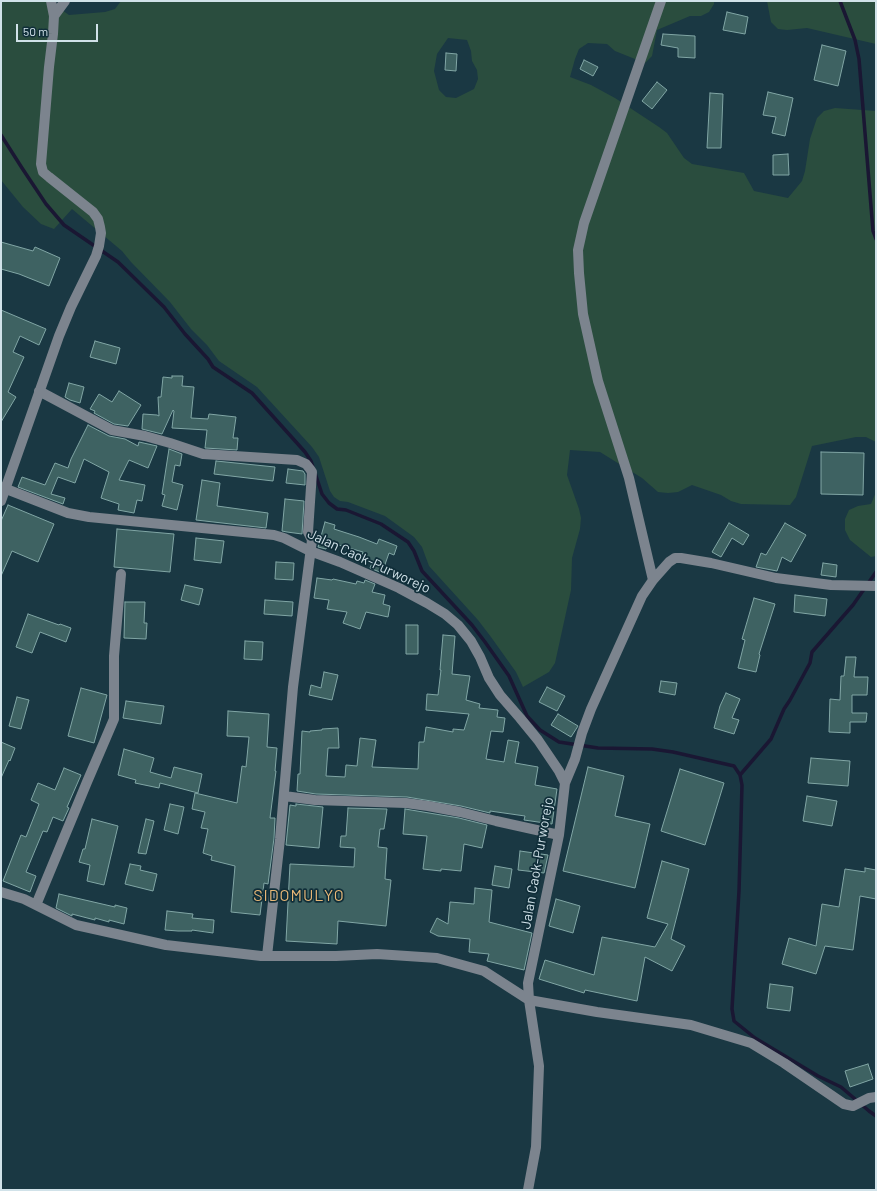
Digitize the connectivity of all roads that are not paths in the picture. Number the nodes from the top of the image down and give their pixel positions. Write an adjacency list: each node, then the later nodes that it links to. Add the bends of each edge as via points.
1 (51, 1): 4 (street)
2 (64, 1): 4 (street)
3 (661, 1): 10 (street, via 584,223 578,250 583,314 598,381 629,478)
4 (54, 16): 5 (street, via 41,164 43,172 49,178 93,212 100,227 98,251 71,307)
5 (39, 391): 6 (street); 8 (street, via 112,430 170,442 203,454 302,462 310,469 312,476 308,532 312,540)
6 (3, 488): 7 (street); 8 (street, Jalan Caok-Purworejo, via 82,516 274,535)
7 (1, 501)
8 (310, 551): 12 (street, Jalan Caok-Purworejo, via 399,588 445,614 458,625 471,641 500,695 538,740); 13 (street, via 292,687)
9 (121, 574): 16 (street, via 114,656 114,719)
10 (653, 580): 11 (street, via 669,562 681,558 776,578 831,585); 12 (street, via 642,596 591,709)
11 (876, 586)
12 (566, 783): 14 (street, Jalan Caok-Purworejo)
13 (284, 796): 14 (street, via 428,806); 17 (street)
14 (559, 835): 18 (street, Jalan Caok-Purworejo, via 528,983)
15 (1, 892): 16 (street)
16 (36, 905): 17 (street, via 76,925 166,945)
17 (267, 956): 18 (street, via 377,954 437,958 484,971)
18 (529, 1000): 19 (street, via 691,1025 751,1043 844,1104 853,1106); 20 (street, Jalan Caok-Purworejo, via 539,1066 536,1147)
19 (872, 1098)
20 (528, 1190)

